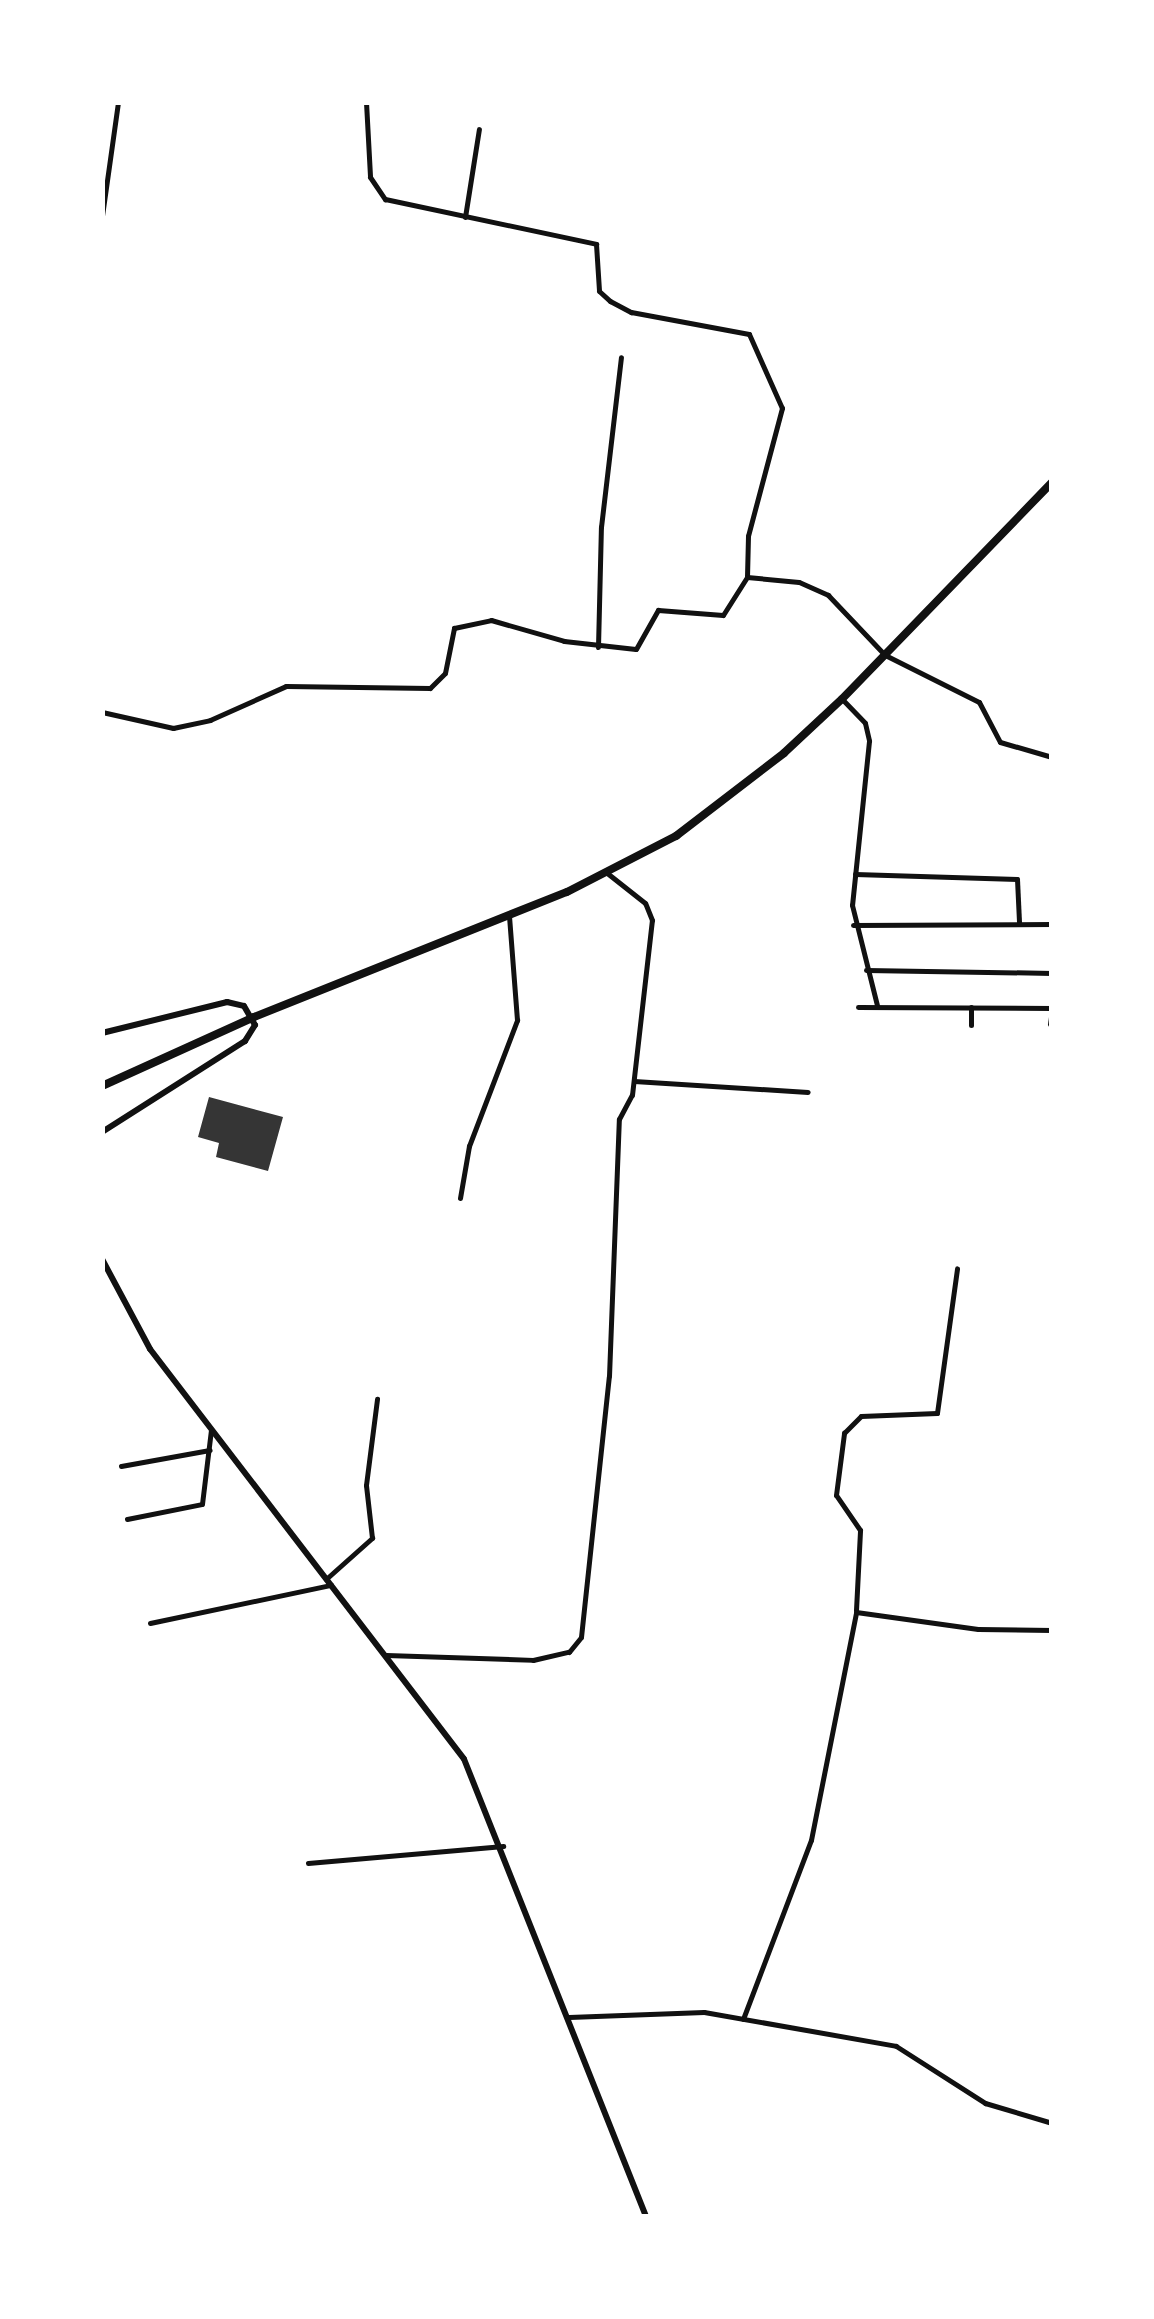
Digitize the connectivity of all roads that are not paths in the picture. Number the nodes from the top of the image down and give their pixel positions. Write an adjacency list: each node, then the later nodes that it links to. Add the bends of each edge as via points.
1 (118, 102): 6 (street)
2 (366, 102): 7 (street, via 374,190)
3 (897, 102): 4 (street)
4 (942, 102)
5 (478, 129): 7 (street)
6 (102, 216)
7 (465, 217): 10 (street, via 596,244 599,291 630,312 749,334 782,408 748,536)
8 (621, 357): 11 (street, via 601,527)
9 (1052, 482): 12 (main road)
10 (748, 577): 11 (street, via 723,615 658,610 636,649); 12 (street, via 799,582 828,595)
11 (598, 647): 14 (street, via 491,620 462,624 449,637 445,673 430,688 286,686 210,720 172,728)
12 (885, 655): 13 (main road); 15 (street, via 979,702 1000,742)
13 (842, 699): 16 (main road, via 704,817); 17 (street, via 865,724 869,741)
14 (102, 712)
15 (1052, 757)
16 (607, 873): 18 (main road); 32 (street, via 645,903 652,920)
17 (855, 874): 19 (street, via 1017,879); 21 (street)
18 (509, 916): 28 (main road); 36 (street, via 517,1020 469,1146)
19 (1019, 922): 20 (street); 21 (street)
20 (1052, 924)
21 (853, 926): 22 (street)
22 (866, 970): 23 (street); 24 (street)
23 (1052, 973)
24 (877, 1005): 25 (street); 26 (street)
25 (858, 1007)
26 (971, 1007): 27 (street); 30 (street)
27 (1052, 1008): 29 (street)
28 (254, 1017): 31 (main road, via 227,1002); 33 (main road); 35 (main road, via 254,1033 245,1041)
29 (1050, 1024)
30 (971, 1025)
31 (102, 1033)
32 (634, 1081): 34 (street); 48 (street, via 619,1119 608,1376 581,1638 569,1652 534,1660)
33 (102, 1086)
34 (808, 1092)
35 (102, 1132)
36 (460, 1198)
37 (102, 1260): 40 (main road, via 150,1350)
38 (958, 1268): 45 (street, via 938,1413 861,1416 844,1433 836,1495 860,1530)
39 (377, 1399): 44 (street, via 366,1485 372,1538)
40 (212, 1427): 41 (street); 44 (main road)
41 (210, 1450): 42 (street); 43 (street, via 202,1504)
42 (121, 1466)
43 (127, 1520)
44 (328, 1582): 46 (street); 48 (main road)
45 (856, 1612): 47 (street, via 946,1626); 52 (street, via 811,1840)
46 (150, 1623)
47 (1052, 1630)
48 (384, 1655): 49 (main road, via 464,1759)
49 (503, 1846): 50 (street); 51 (main road)
50 (308, 1863)
51 (570, 2017): 52 (street, via 704,2012); 54 (main road)
52 (743, 2019): 53 (street, via 896,2046 985,2102)
53 (1052, 2123)
54 (646, 2216)

